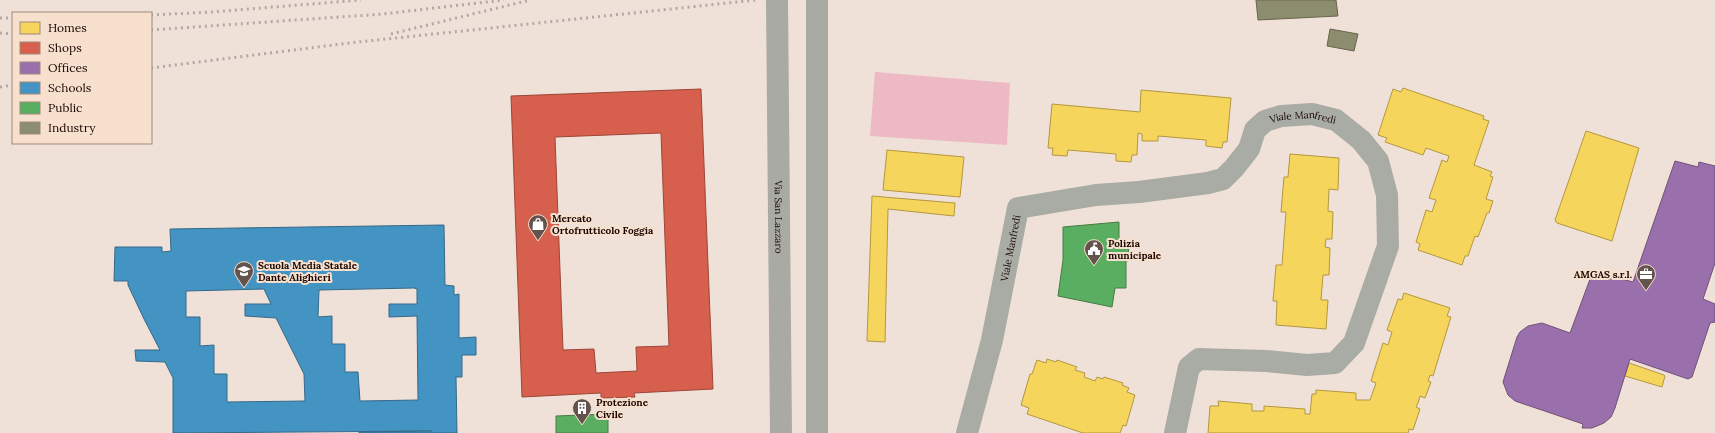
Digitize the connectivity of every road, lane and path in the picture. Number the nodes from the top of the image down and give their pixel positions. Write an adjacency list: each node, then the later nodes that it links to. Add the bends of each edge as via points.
1 (777, 0): 3 (main road, Via San Lazzaro)
2 (817, 0): 4 (main road)
3 (781, 433)
4 (817, 433)
5 (967, 433): 6 (street, Viale Manfredi, via 992,340 1018,208 1096,195 1187,187 1223,179 1249,149 1255,130 1266,121 1281,116 1312,114 1336,120 1361,140 1378,161 1387,195 1388,246 1354,343 1335,363 1307,365 1200,359 1189,368)
6 (1175, 433)

